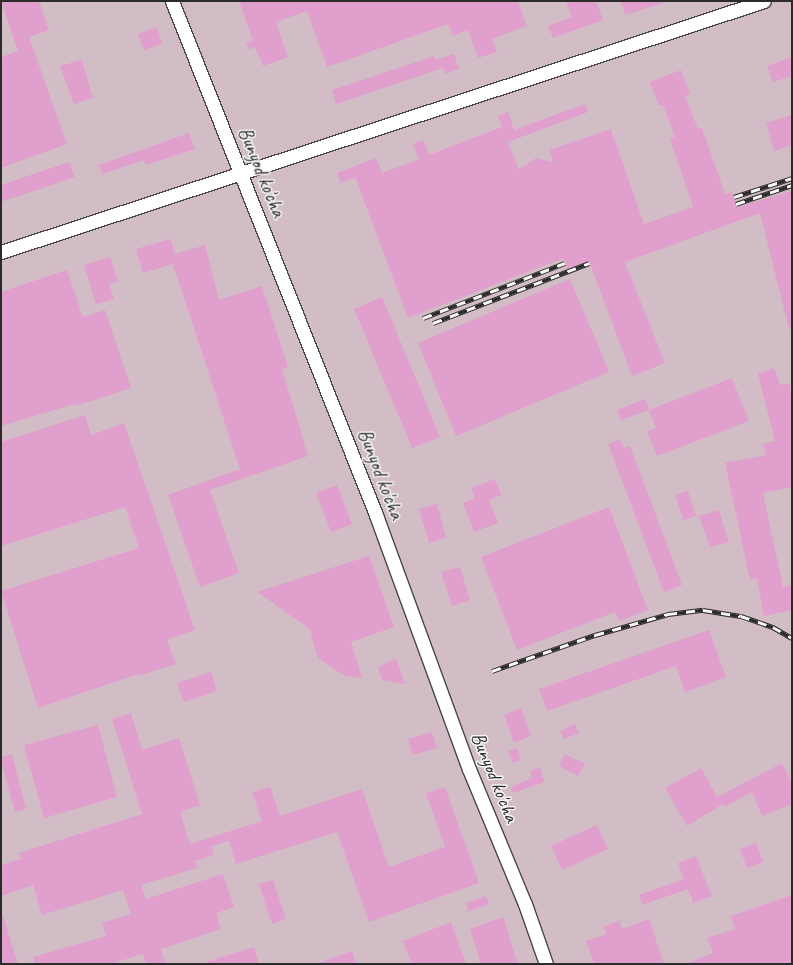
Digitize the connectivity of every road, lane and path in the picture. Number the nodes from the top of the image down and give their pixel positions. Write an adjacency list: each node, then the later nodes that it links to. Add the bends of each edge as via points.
1 (172, 1): 3 (street, Bunyod ko'cha)
2 (764, 1): 3 (street)
3 (241, 173): 4 (street); 5 (street, Bunyod ko'cha, via 376,515 469,768 525,904)
4 (1, 252)
5 (546, 964)

